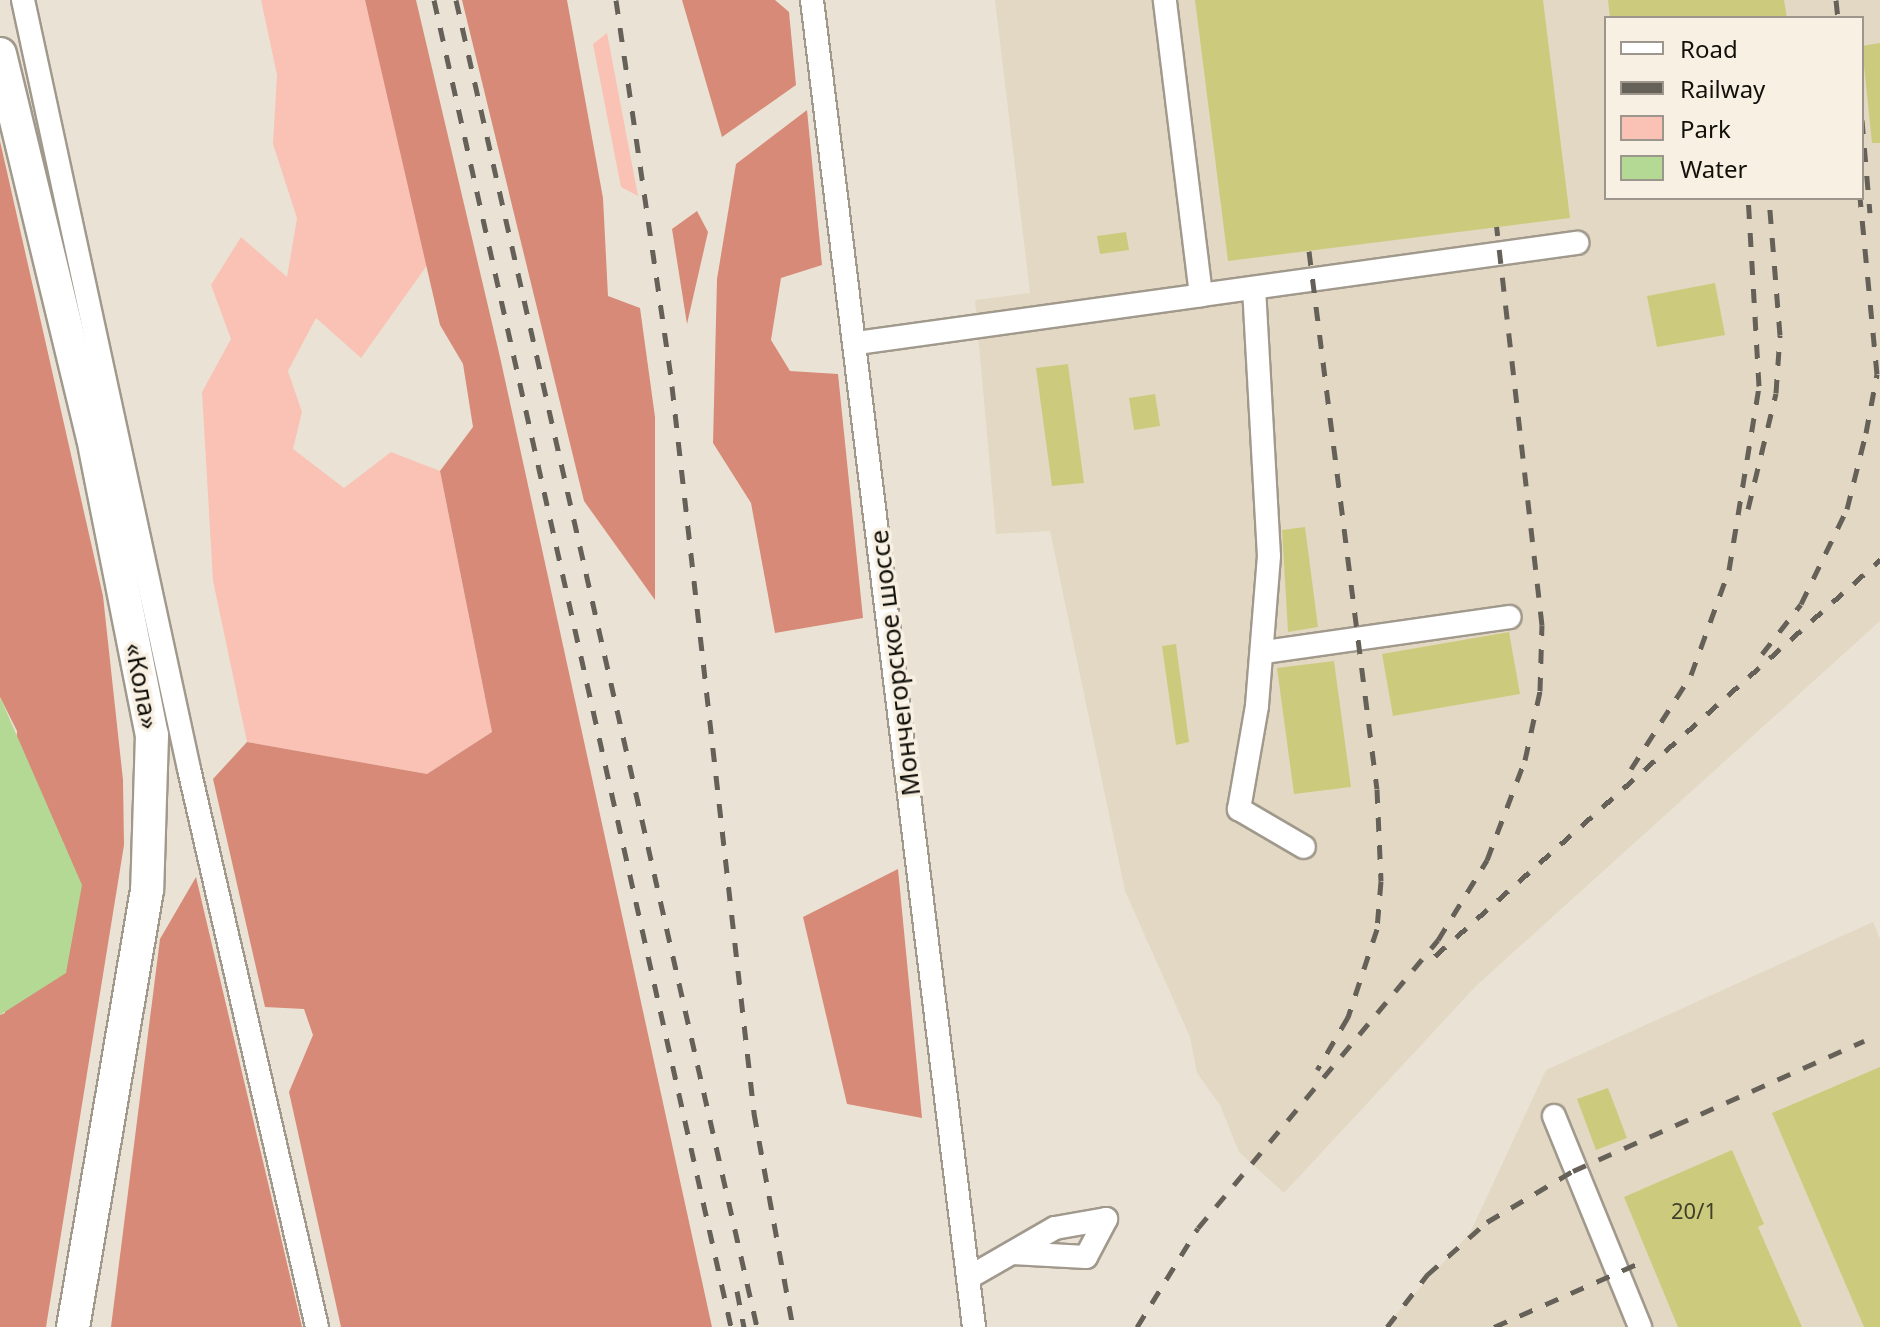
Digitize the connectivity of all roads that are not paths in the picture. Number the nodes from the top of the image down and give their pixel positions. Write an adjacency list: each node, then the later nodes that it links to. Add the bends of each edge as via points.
1 (23, 0): 16 (street, via 189,769)
2 (812, 0): 8 (street, Мончегорское шоссе)
3 (1165, 0): 7 (street)
4 (0, 54): 15 (highway, «Кола», via 93,438 152,735 147,890)
5 (1577, 243): 6 (street)
6 (1254, 288): 7 (street); 10 (street, via 1269,556)
7 (1201, 295): 8 (street)
8 (857, 343): 14 (street, Мончегорское шоссе)
9 (1510, 617): 10 (street)
10 (1264, 652): 11 (street, via 1239,809)
11 (1304, 847)
12 (1554, 1116): 18 (street)
13 (1012, 1253): 14 (street)
14 (968, 1278): 17 (street, Мончегорское шоссе)
15 (73, 1327)
16 (317, 1327)
17 (974, 1327)
18 (1640, 1327)

